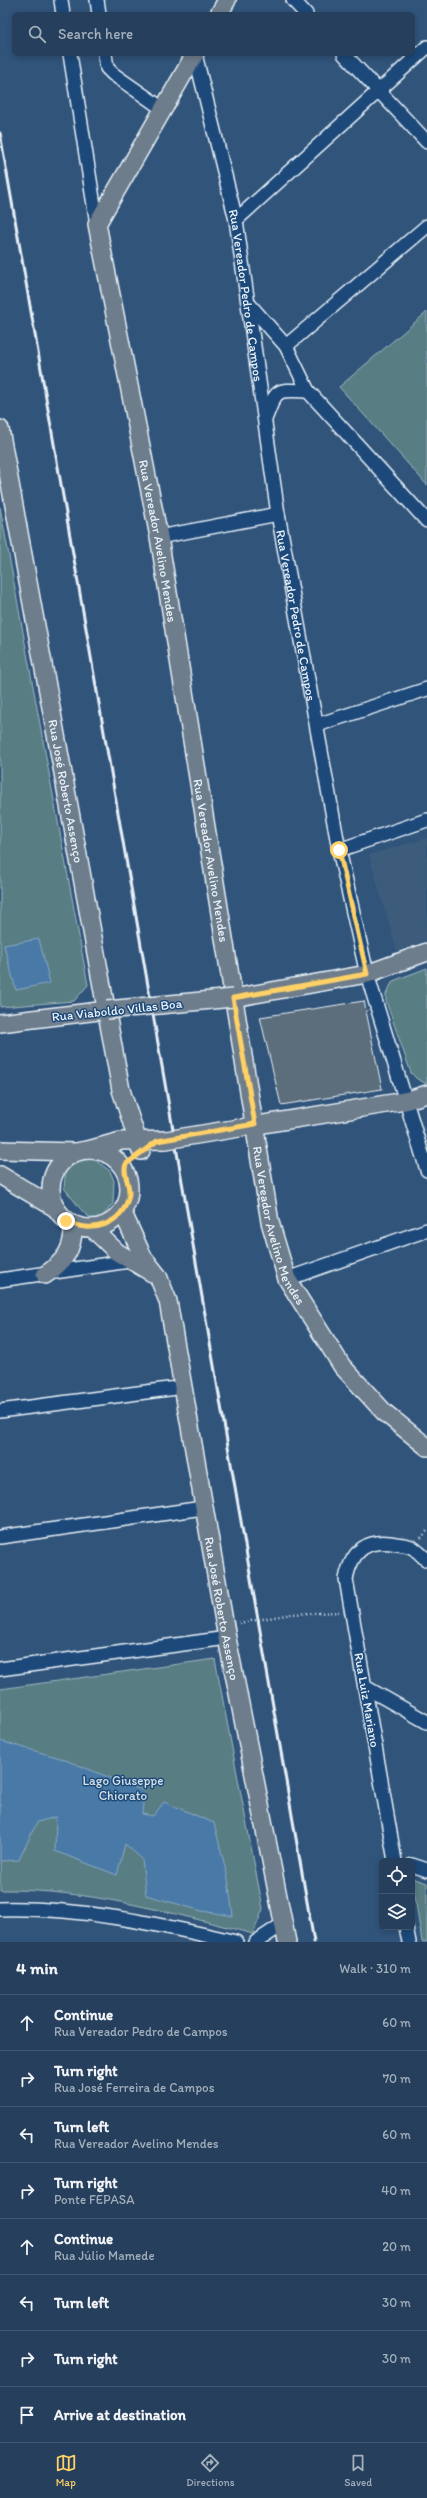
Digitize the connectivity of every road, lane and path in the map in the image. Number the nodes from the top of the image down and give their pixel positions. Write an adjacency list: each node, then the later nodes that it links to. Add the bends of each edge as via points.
1 (61, 0): 5 (street)
2 (97, 0): 6 (street)
3 (227, 0): 7 (main road)
4 (293, 0): 8 (street)
5 (63, 12)
6 (99, 12)
7 (220, 12)
8 (304, 12)
9 (427, 47): 15 (street)
10 (70, 56): 19 (street)
11 (105, 56): 16 (street, via 107,68 113,74)
12 (194, 56): 16 (main road)
13 (195, 56): 18 (street, Rua Vereador Pedro de Campos)
14 (346, 56): 15 (street)
15 (378, 90): 17 (street); 18 (street)
16 (163, 109): 19 (main road)
17 (427, 142)
18 (236, 220): 21 (street, Rua Vereador Pedro de Campos)
19 (97, 224): 29 (main road, Rua Vereador Avelino Mendes)
20 (427, 226): 22 (street)
21 (249, 303): 22 (street); 24 (street, Rua Vereador Pedro de Campos)
22 (286, 346): 23 (street)
23 (308, 391): 24 (street, via 282,390 274,395); 28 (street)
24 (266, 419): 27 (street, Rua Vereador Pedro de Campos)
25 (0, 429): 26 (main road, Rua José Roberto Assenço)
26 (2, 454): 37 (main road, Rua José Roberto Assenço)
27 (278, 514): 29 (street); 31 (street, Rua Vereador Pedro de Campos)
28 (427, 521)
29 (159, 537): 36 (main road, Rua Vereador Avelino Mendes)
30 (427, 688): 31 (street)
31 (317, 724): 33 (street, Rua Vereador Pedro de Campos)
32 (427, 820): 33 (street)
33 (339, 850): 35 (street, Rua Vereador Pedro de Campos)
34 (427, 952): 35 (main road, Rua Viaboldo Villas Boa)
35 (367, 974): 36 (main road, Rua Viaboldo Villas Boa); 40 (street, Rua Vereador Pedro de Campos)
36 (233, 998): 37 (main road, Rua Viaboldo Villas Boa, bridge); 41 (main road, Rua Vereador Avelino Mendes)
37 (106, 1010): 38 (main road, Rua Viaboldo Villas Boa); 42 (main road, Rua José Roberto Assenço, via 121,1090)
38 (0, 1023)
39 (427, 1094): 40 (main road)
40 (405, 1101): 41 (main road); 46 (street, Rua Vereador Pedro de Campos)
41 (247, 1126): 42 (main road, bridge); 55 (main road, Rua Vereador Avelino Mendes, via 270,1222)
42 (139, 1146): 44 (main road, via 109,1143); 45 (main road)
43 (0, 1150): 44 (main road)
44 (82, 1151): 45 (main road, via 108,1155); 48 (main road, via 62,1161 52,1176 50,1192)
45 (124, 1169): 49 (main road, via 129,1192)
46 (427, 1170)
47 (0, 1175): 48 (main road)
48 (55, 1208): 50 (main road, via 66,1221)
49 (122, 1211): 51 (main road, via 114,1220); 53 (main road)
50 (73, 1224): 51 (main road); 54 (main road, via 72,1246 66,1258)
51 (92, 1228): 53 (main road, Rua José Roberto Assenço, via 108,1245)
52 (427, 1230): 55 (street)
53 (138, 1259): 54 (street); 57 (main road, Rua José Roberto Assenço, via 158,1276 168,1301)
54 (45, 1275): 56 (street)
55 (288, 1279): 59 (main road, Rua Vereador Avelino Mendes, via 342,1366 384,1412)
56 (0, 1280)
57 (184, 1387): 58 (street); 60 (main road, Rua José Roberto Assenço)
58 (0, 1411)
59 (427, 1448)
60 (203, 1508): 61 (street); 64 (main road, Rua José Roberto Assenço)
61 (0, 1537)
62 (427, 1560): 63 (street, Rua Luiz Mariano, via 412,1547 386,1542 365,1546 356,1553 349,1564 346,1579)
63 (352, 1611): 64 (path, via 292,1614); 66 (street, Rua Luiz Mariano)
64 (226, 1632): 65 (street); 72 (main road, Rua José Roberto Assenço)
65 (0, 1668)
66 (365, 1687): 67 (street); 68 (street, Rua Luiz Mariano)
67 (427, 1722)
68 (395, 1858)
69 (415, 1866): 70 (street)
70 (427, 1870)
71 (0, 1909): 74 (street, via 60,1911 146,1921)
72 (283, 1924): 75 (street); 76 (main road, Rua José Roberto Assenço)
73 (407, 1930): 77 (street)
74 (236, 1942)
75 (256, 1942)
76 (287, 1942)
77 (409, 1942)

